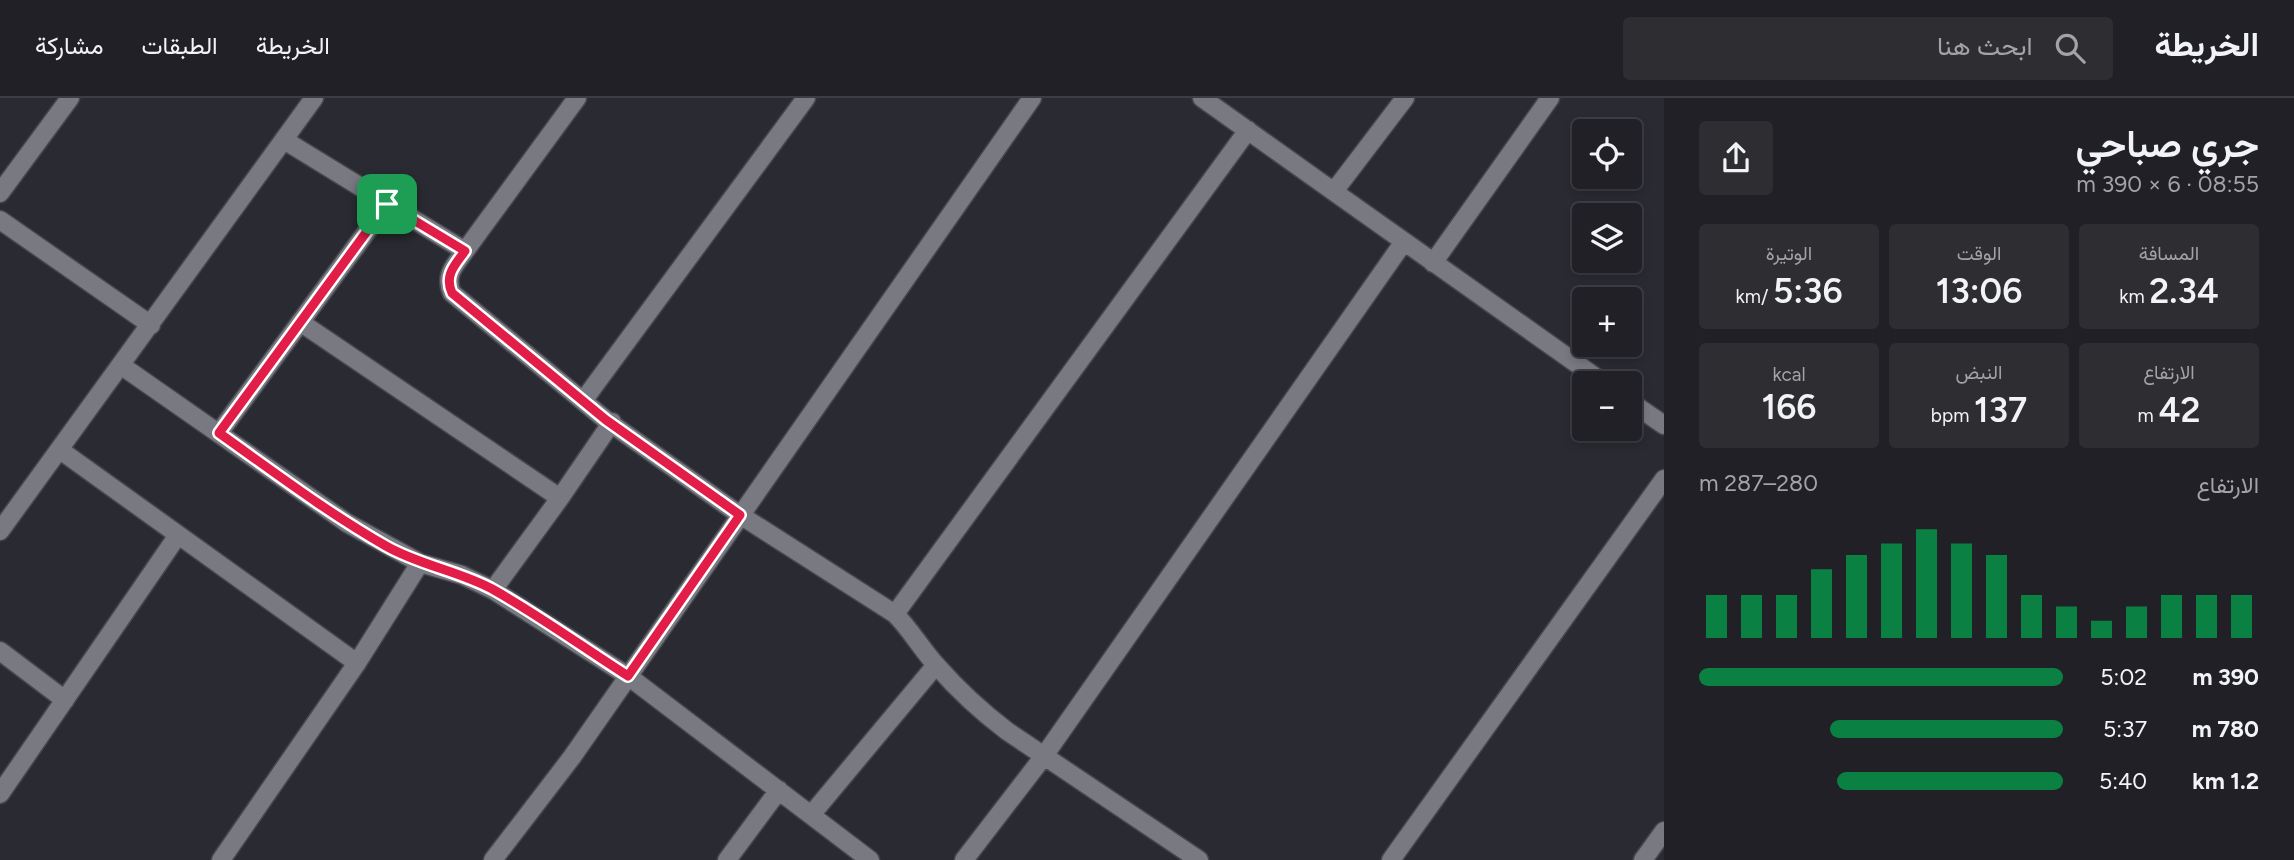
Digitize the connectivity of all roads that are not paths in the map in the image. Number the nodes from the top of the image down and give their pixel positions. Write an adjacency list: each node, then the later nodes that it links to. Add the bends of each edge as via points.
1 (70, 98): 12 (street)
2 (314, 98): 10 (street)
3 (577, 98): 16 (street)
4 (806, 98): 22 (street)
5 (1032, 98): 30 (street)
6 (1202, 98): 9 (street)
7 (1405, 98): 11 (street)
8 (1550, 98): 17 (street)
9 (1248, 130): 11 (street); 35 (street)
10 (284, 140): 13 (street); 19 (street)
11 (1335, 190): 15 (street)
12 (0, 193)
13 (387, 204): 16 (street); 18 (street)
14 (0, 220): 19 (street)
15 (1403, 243): 17 (street); 41 (street)
16 (465, 251): 22 (street, via 449,274 452,293)
17 (1433, 263): 21 (street)
18 (300, 322): 26 (street); 29 (street)
19 (151, 325): 20 (street)
20 (122, 366): 26 (street); 27 (street)
21 (1587, 371)
22 (583, 401): 24 (street)
23 (1642, 410): 25 (street)
24 (611, 422): 29 (street); 30 (street)
25 (1664, 425)
26 (219, 433): 33 (street, via 347,523)
27 (60, 450): 31 (street); 32 (street)
28 (1664, 479): 52 (street)
29 (560, 498): 34 (street)
30 (740, 515): 35 (street); 39 (street)
31 (0, 531)
32 (178, 535): 37 (street); 40 (street)
33 (420, 563): 34 (street); 37 (street)
34 (494, 590): 39 (street)
35 (895, 614): 38 (street)
36 (0, 651): 40 (street)
37 (357, 663): 46 (street)
38 (936, 665): 41 (street, via 983,712); 44 (street)
39 (628, 676): 42 (street); 47 (street)
40 (65, 700): 43 (street)
41 (1044, 756): 50 (street); 51 (street)
42 (779, 790): 44 (street); 48 (street)
43 (0, 794)
44 (811, 815): 49 (street)
45 (1664, 831): 53 (street)
46 (221, 860)
47 (493, 860)
48 (727, 860)
49 (870, 860)
50 (964, 860)
51 (1199, 860)
52 (1391, 860)
53 (1643, 860)

